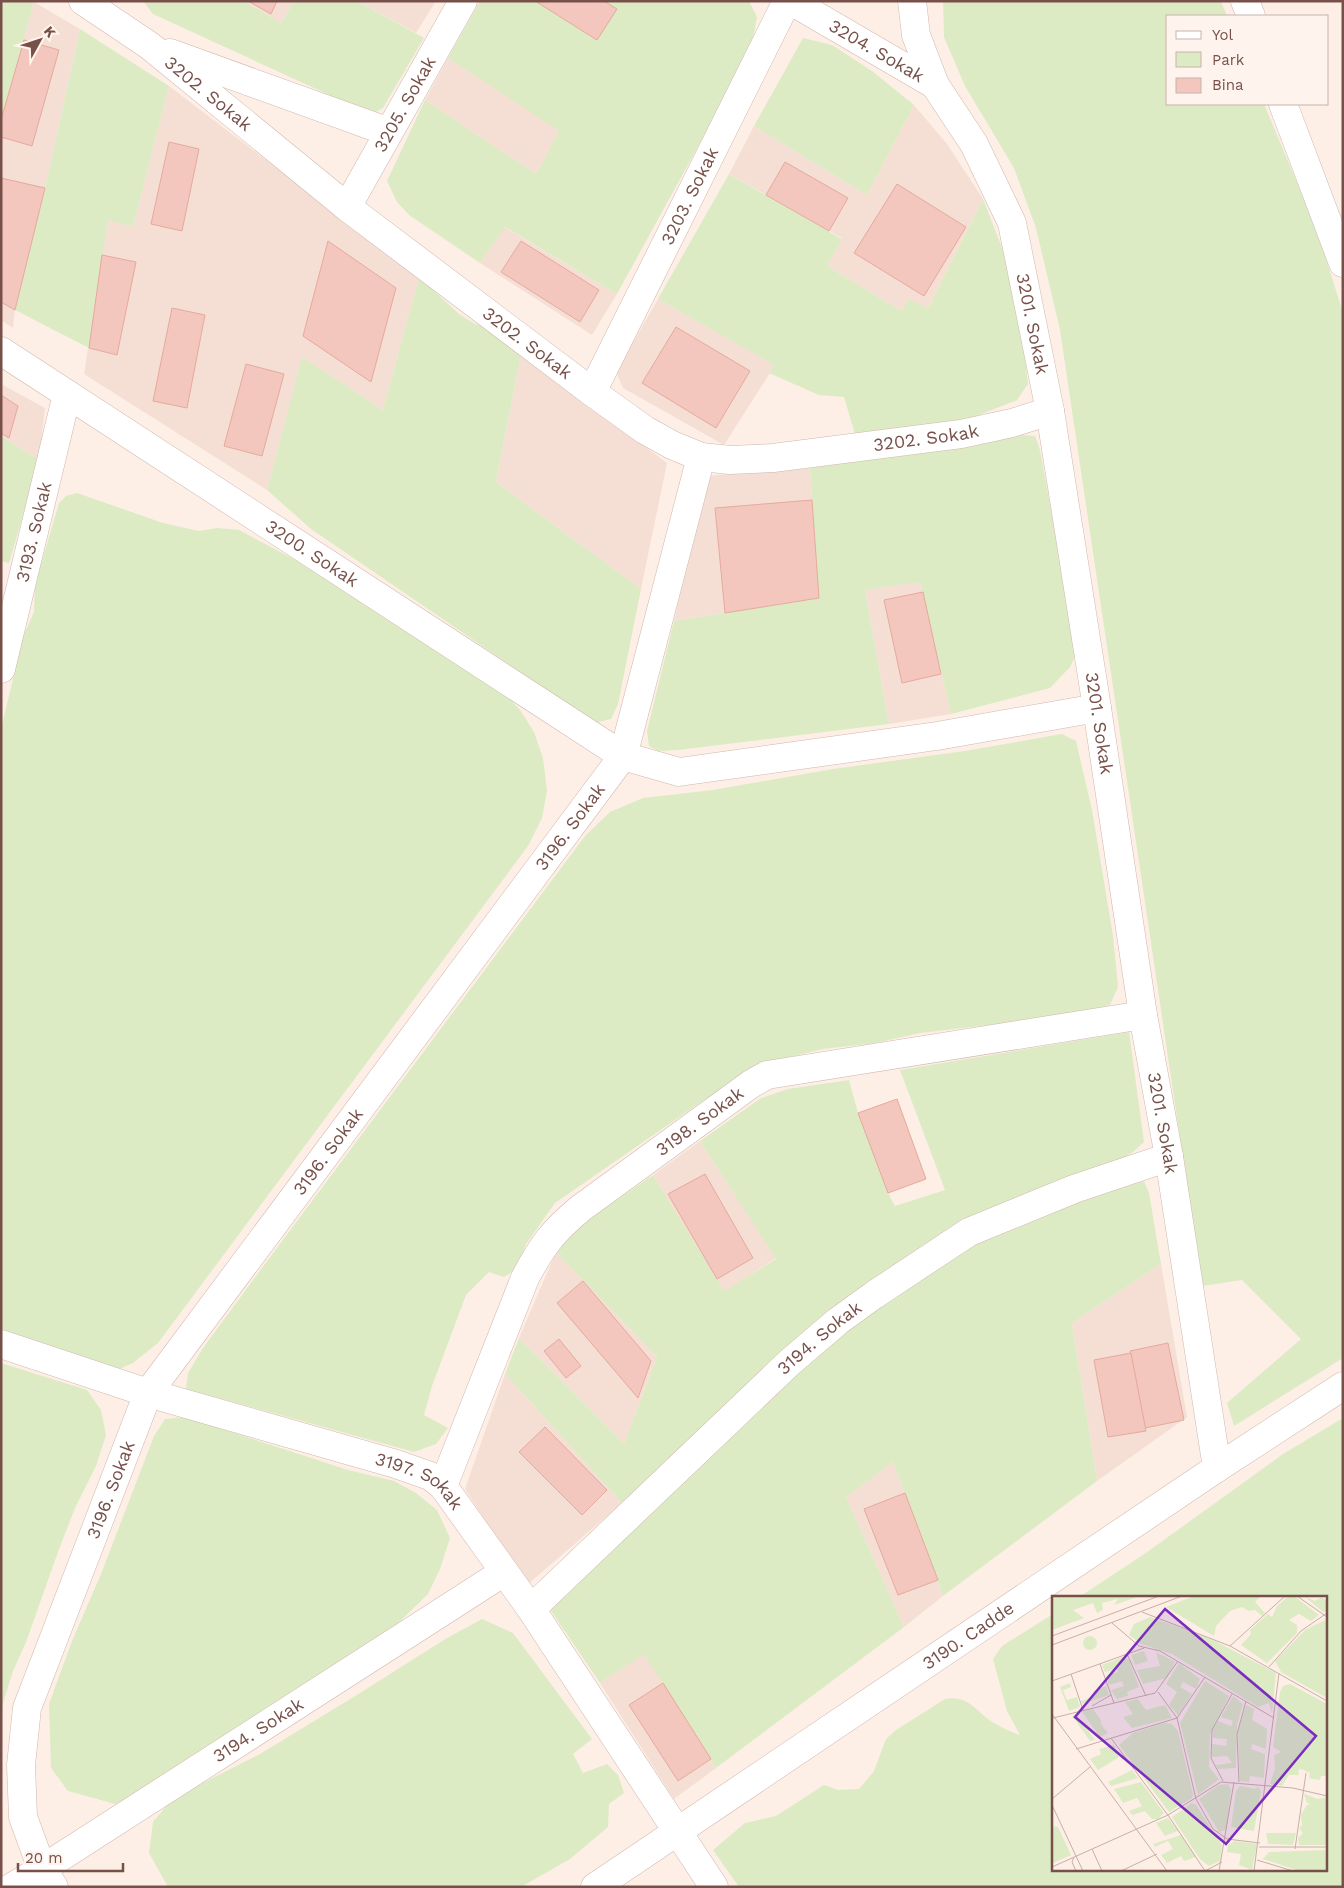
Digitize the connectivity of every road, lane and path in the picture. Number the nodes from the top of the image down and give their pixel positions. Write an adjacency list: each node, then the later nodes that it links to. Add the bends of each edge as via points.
1 (463, 1): 10 (street, 3205. Sokak)
2 (789, 1): 8 (street, 3204. Sokak); 14 (street, 3203. Sokak)
3 (912, 1): 8 (street, 3201. Sokak, via 916,35)
4 (1245, 1): 6 (street)
5 (99, 6): 7 (street, 3202. Sokak)
6 (1251, 15)
7 (150, 46): 10 (street); 11 (street, 3202. Sokak)
8 (935, 85): 16 (street, 3201. Sokak, via 974,144 1012,223)
9 (1283, 105): 12 (street)
10 (389, 132): 11 (street, 3205. Sokak)
11 (347, 207): 14 (street, 3202. Sokak)
12 (1343, 263)
13 (1, 351): 15 (street, 3200. Sokak)
14 (592, 392): 17 (street, 3202. Sokak, via 645,430)
15 (67, 394): 18 (street, 3193. Sokak); 20 (street, 3200. Sokak)
16 (1050, 411): 17 (street, 3202. Sokak, via 961,434 773,458 730,460); 19 (street, 3201. Sokak)
17 (701, 457): 20 (street, 3196. Sokak)
18 (1, 669)
19 (1097, 708): 20 (street, 3200. Sokak, via 937,736 679,772); 21 (street, 3201. Sokak)
20 (622, 756): 25 (street, 3196. Sokak)
21 (1143, 1015): 22 (street, 3201. Sokak); 27 (street, 3198. Sokak, via 767,1075 751,1084 581,1208 558,1227 540,1249 525,1278)
22 (1170, 1157): 26 (street, 3201. Sokak); 29 (street, 3194. Sokak, via 1074,1189 969,1232 874,1295 790,1362)
23 (1, 1344): 25 (street, 3197. Sokak)
24 (1343, 1386): 26 (street, 3190. Cadde)
25 (148, 1394): 27 (street, 3197. Sokak, via 412,1469 430,1476); 31 (street, 3196. Sokak, via 27,1708 21,1765 23,1817)
26 (1217, 1468): 30 (street, 3190. Cadde)
27 (443, 1486): 28 (street, 3197. Sokak)
28 (504, 1572): 29 (street, 3197. Sokak); 31 (street, 3194. Sokak)
29 (531, 1609): 30 (street, 3197. Sokak)
30 (677, 1833): 33 (street, 3190. Cadde); 34 (street, 3197. Sokak)
31 (48, 1878): 32 (street, 3194. Sokak)
32 (12, 1887)
33 (595, 1887)
34 (714, 1887)

